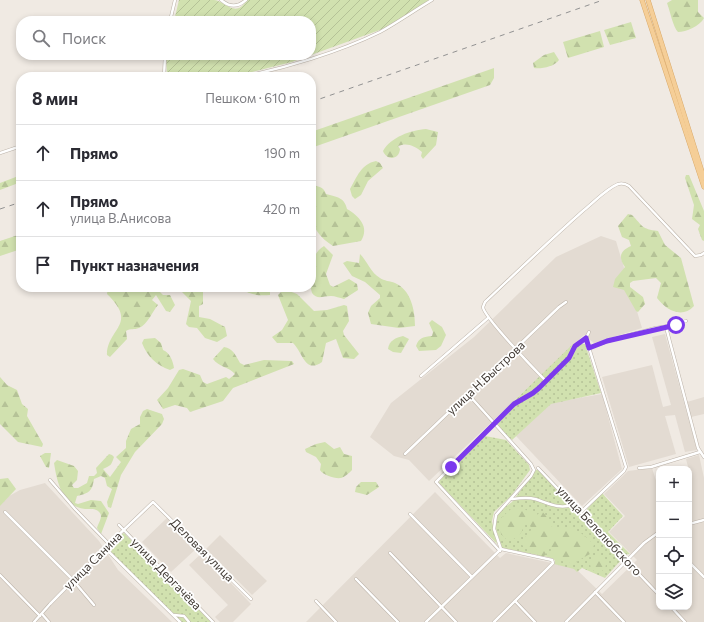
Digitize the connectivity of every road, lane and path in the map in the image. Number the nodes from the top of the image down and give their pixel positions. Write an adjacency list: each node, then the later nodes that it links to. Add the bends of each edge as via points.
1 (176, 0): 7 (street)
2 (220, 0): 3 (street, via 232,6)
3 (246, 0)
4 (432, 0): 8 (street, via 387,28)
5 (642, 0): 16 (main road)
6 (648, 0): 15 (main road)
7 (171, 16)
8 (316, 56)
9 (165, 60): 11 (street)
10 (305, 60): 12 (street)
11 (164, 72)
12 (262, 72)
13 (16, 148): 14 (street)
14 (0, 153)
15 (704, 178)
16 (704, 187)
17 (704, 253): 19 (street, via 694,256 629,186 619,184 612,187 540,248 485,302 483,310)
18 (566, 302): 25 (street, улица Н.Быстрова)
19 (488, 318): 25 (street); 26 (street)
20 (686, 321): 21 (street)
21 (666, 327): 24 (street, via 607,341); 30 (street)
22 (589, 332): 23 (street)
23 (586, 338): 24 (street); 27 (street, via 575,346 569,358)
24 (589, 348): 40 (street, via 614,425 625,469)
25 (517, 349): 27 (street, via 526,362); 28 (street, улица Н.Быстрова)
26 (421, 376)
27 (546, 381): 29 (street, via 533,393 514,404)
28 (468, 394): 29 (street); 31 (street, улица Н.Быстрова)
29 (494, 423): 36 (street, via 534,470); 49 (street, via 436,482)
30 (700, 452): 32 (street); 34 (street, via 651,467)
31 (406, 454)
32 (704, 457)
33 (538, 468): 38 (street, улица Белелюбского)
34 (639, 468)
35 (50, 480): 47 (street)
36 (512, 499): 38 (street, via 529,498 552,506); 49 (street, via 500,509 494,522)
37 (153, 502): 45 (street, улица Санина); 60 (street, Деловая улица)
38 (573, 505): 40 (street, улица Белелюбского)
39 (5, 512): 57 (street)
40 (581, 512): 51 (street, улица Белелюбского)
41 (410, 514): 54 (street)
42 (704, 520): 43 (street)
43 (692, 523)
44 (119, 526): 45 (street, улица Дергачёва)
45 (123, 530): 47 (street, улица Санина); 72 (street, улица Дергачёва)
46 (656, 534): 51 (street)
47 (109, 544): 48 (street, улица Санина)
48 (105, 548): 57 (street, улица Санина); 67 (street, улица Дергачёва)
49 (500, 550): 54 (street); 62 (street, via 552,560 552,565)
50 (390, 553): 64 (street)
51 (626, 561): 58 (street); 59 (street, улица Белелюбского)
52 (692, 565): 55 (street)
53 (0, 575): 66 (street)
54 (472, 577): 64 (street)
55 (704, 577)
56 (356, 579): 74 (street)
57 (72, 581): 63 (street); 66 (street, улица Санина)
58 (595, 592): 79 (street); 80 (street)
59 (656, 592)
60 (251, 599)
61 (316, 601): 73 (street)
62 (515, 601): 77 (street); 78 (street)
63 (94, 605)
64 (441, 607): 75 (street); 76 (street)
65 (674, 610): 81 (street)
66 (41, 615): 68 (street, улица Санина); 69 (street)
67 (174, 615): 70 (street, улица Дергачёва); 71 (street, улица Дергачёва, via 184,616)
68 (34, 622)
69 (48, 622)
70 (180, 622)
71 (188, 622)
72 (213, 622)
73 (336, 622)
74 (398, 622)
75 (426, 622)
76 (456, 622)
77 (494, 622)
78 (535, 622)
79 (566, 622)
80 (624, 622)
81 (686, 622)

